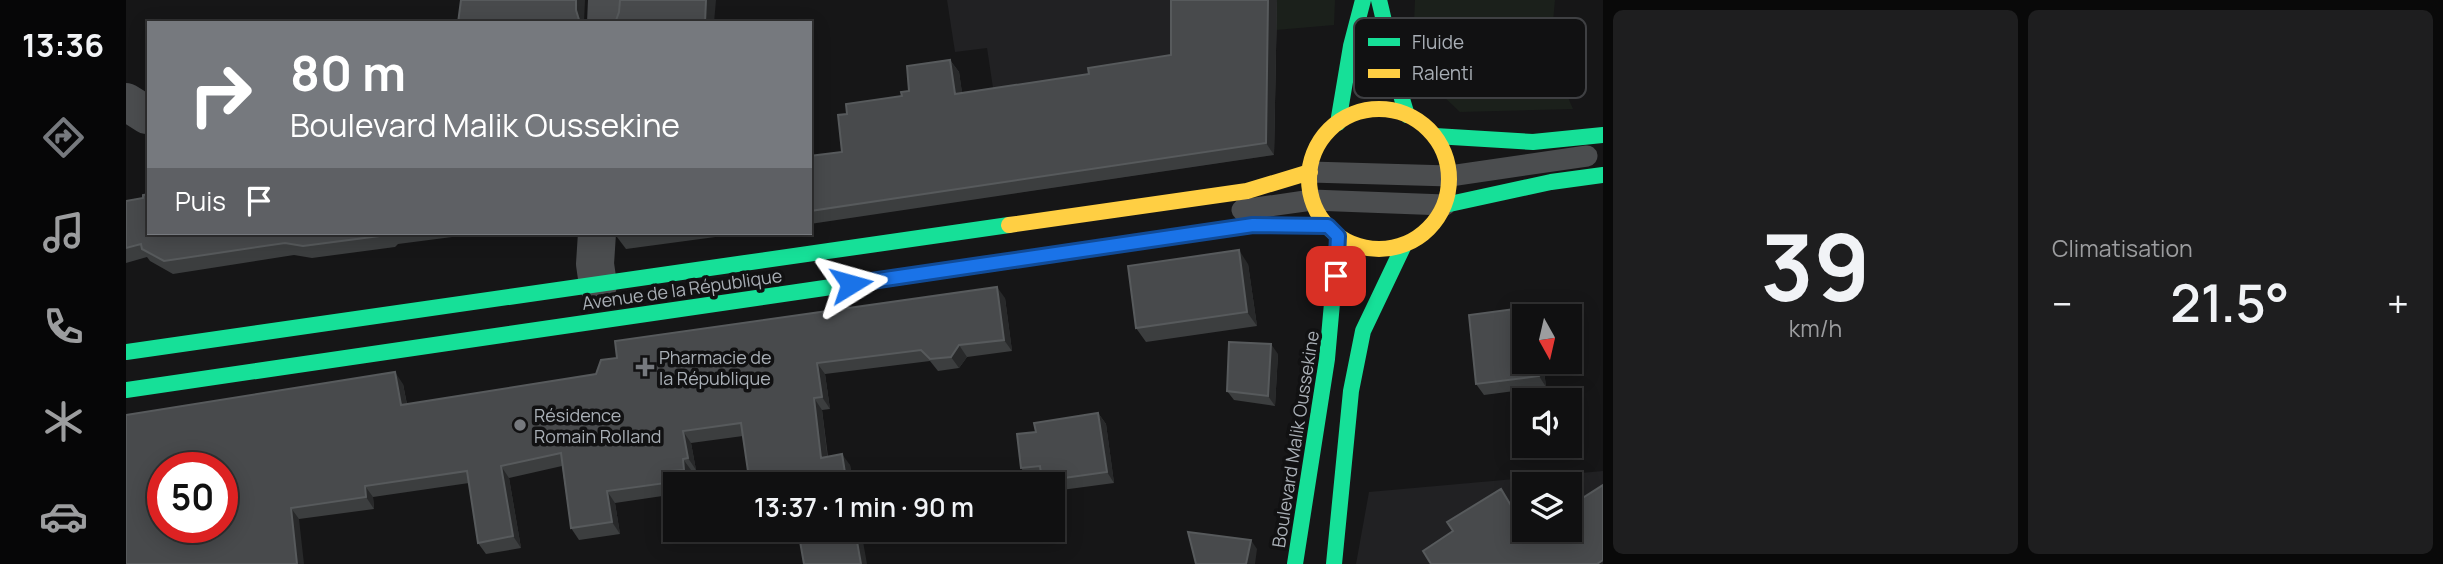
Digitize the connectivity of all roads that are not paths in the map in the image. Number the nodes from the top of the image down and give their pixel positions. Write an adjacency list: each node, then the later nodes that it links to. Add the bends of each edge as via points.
1 (607, 0): 6 (street)
2 (1363, 0): 4 (main road)
3 (1379, 0): 5 (main road)
4 (1356, 18)
5 (1384, 18)
6 (606, 21)
7 (1354, 24): 10 (main road)
8 (1402, 98): 9 (main road)
9 (1408, 115): 10 (main road, via 1374,109); 12 (main road)
10 (1338, 123): 14 (main road, via 1319,145)
11 (1603, 135): 12 (main road, via 1533,142)
12 (1435, 136): 16 (main road)
13 (1603, 154): 16 (lane)
14 (1310, 172): 16 (lane); 17 (main road); 22 (main road, Avenue de la République, via 1247,191)
15 (1603, 174): 18 (main road)
16 (1450, 176): 18 (main road)
17 (1312, 200): 18 (lane); 19 (main road); 24 (lane, via 590,304)
18 (1445, 205): 21 (main road, via 1421,236)
19 (1333, 231): 21 (main road, via 1364,248); 24 (main road, Avenue de la République, via 1253,225); 28 (main road, Boulevard Malik Oussekine, via 1335,297)
20 (597, 235): 22 (street)
21 (1404, 245): 29 (main road, via 1363,331 1352,391)
22 (598, 285): 23 (main road, Avenue de la République)
23 (452, 306): 25 (main road, Avenue de la République); 26 (lane, via 428,327)
24 (557, 327): 27 (main road, Avenue de la République)
25 (126, 352)
26 (126, 370)
27 (126, 390)
28 (1295, 564)
29 (1334, 564)

